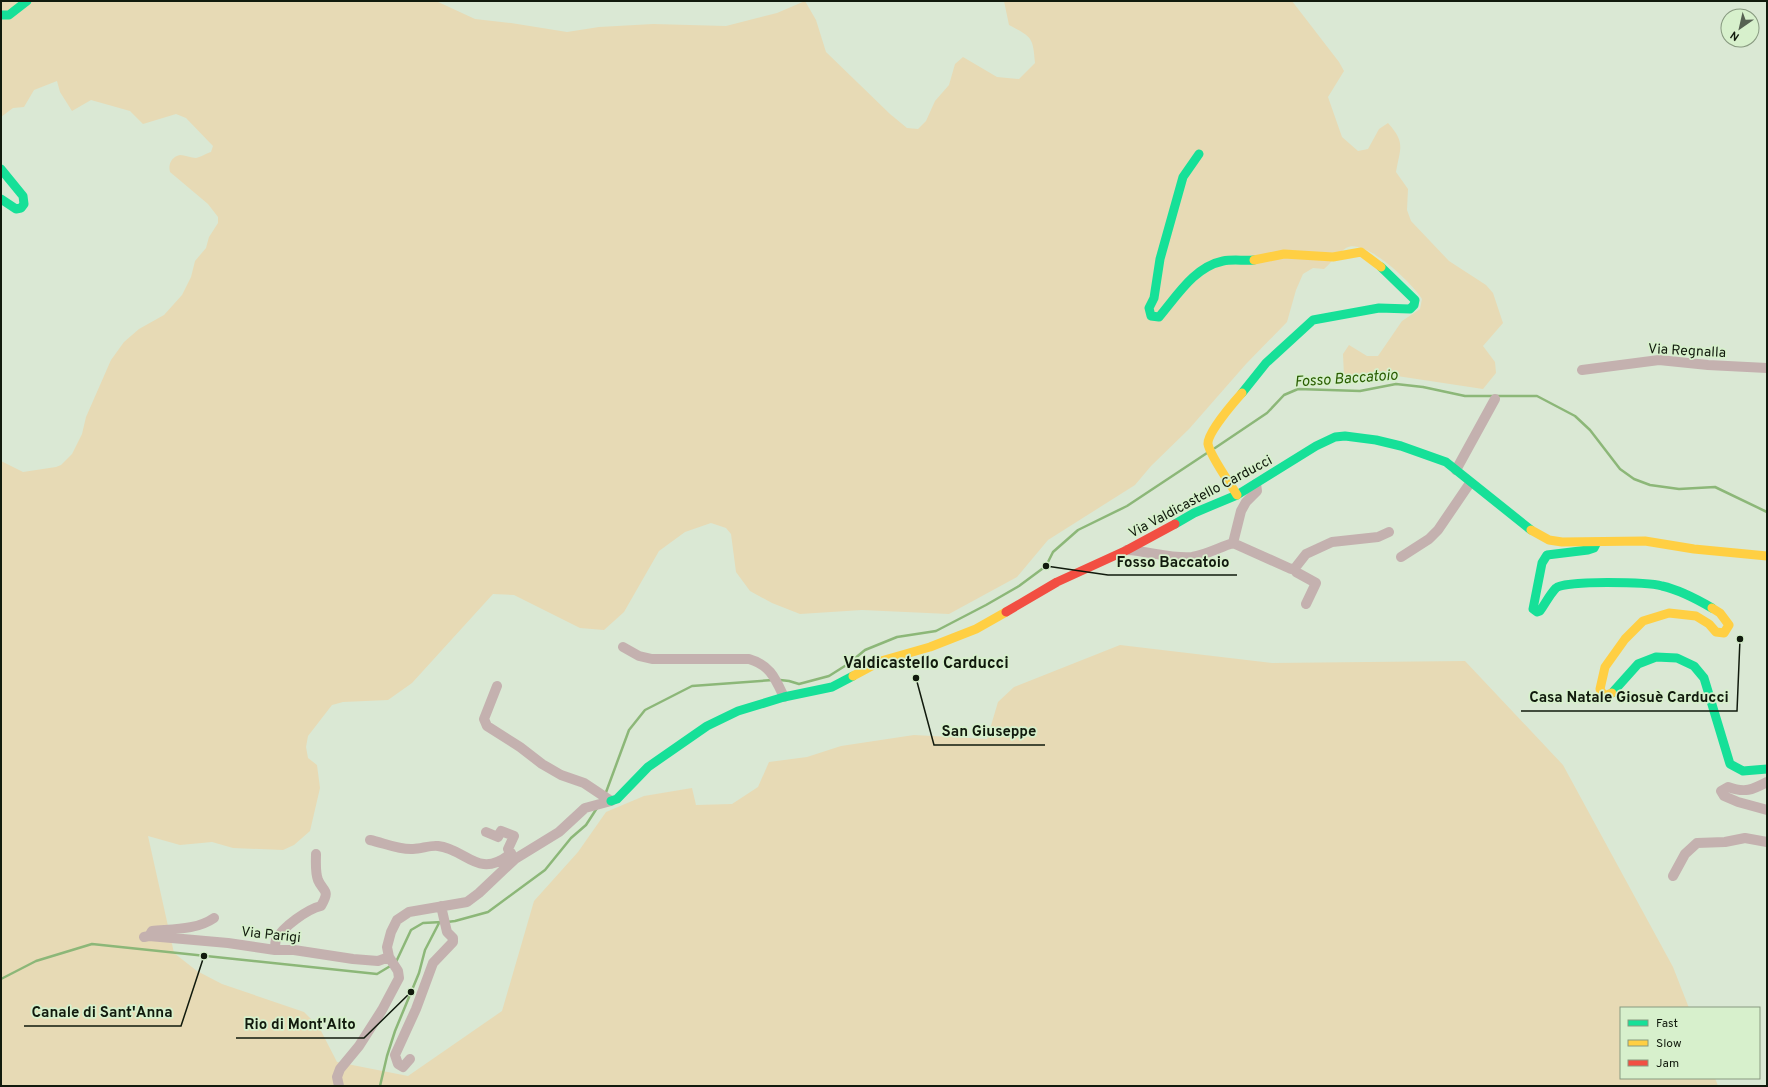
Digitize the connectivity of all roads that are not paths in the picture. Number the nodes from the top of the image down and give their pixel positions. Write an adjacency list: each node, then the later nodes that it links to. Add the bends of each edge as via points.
1 (27, 1): 2 (street, via 9,15)
2 (1, 15)
3 (1199, 154): 12 (street, via 1183,177 1160,259 1154,298 1149,308 1151,316 1159,317 1182,287 1209,266 1222,261 1252,260 1286,254 1326,258 1344,257 1360,252 1401,284 1415,300 1410,309 1380,308 1313,320 1266,363 1242,391 1210,436 1208,443)
4 (1, 169): 5 (street, via 22,196 24,204 16,209)
5 (1, 199)
6 (1767, 368): 7 (street, Via Regnalla, via 1659,360)
7 (1582, 370)
8 (1495, 399): 9 (street)
9 (1456, 470): 10 (street, Via Valdicastello Carducci); 11 (street, Via Valdicastello Carducci, via 1446,462 1401,446 1345,436 1335,437 1316,446)
10 (1470, 482): 14 (street, Via Valdicastello Carducci, via 1501,509 1549,540); 18 (street, via 1438,530)
11 (1256, 484): 12 (street, Via Valdicastello Carducci); 15 (street, via 1258,491 1240,511)
12 (1237, 495): 16 (street, Via Valdicastello Carducci, via 1194,513)
13 (1389, 532): 19 (street, via 1378,537 1332,542 1306,554)
14 (1596, 541): 17 (street, Via Valdicastello Carducci, via 1645,541); 24 (street, via 1594,548 1587,551 1546,556 1542,563 1533,609 1540,611 1556,588 1565,584 1617,582 1660,585 1689,594 1720,612 1729,626 1724,633 1716,632 1696,616 1670,613 1643,621 1625,639 1605,667 1600,689 1604,696 1611,694 1638,664 1656,657 1677,658 1694,666 1704,678 1730,764 1737,771)
15 (1233, 543): 16 (street, via 1192,557); 19 (street, via 1288,568)
16 (1127, 550): 23 (street, Via Valdicastello Carducci, via 1057,582 976,629 881,661 832,687)
17 (1767, 556)
18 (1401, 557)
19 (1294, 568): 20 (street, via 1296,572 1316,583)
20 (1306, 604)
21 (623, 647): 23 (street, via 639,656 652,659 749,659 770,671)
22 (497, 686): 26 (street, via 484,719 487,726 520,746 542,764 561,775 584,783)
23 (784, 697): 26 (street, Via Valdicastello Carducci, via 738,710 707,726 648,767 617,799)
24 (1767, 769)
25 (1767, 782): 27 (street, via 1753,790 1728,787 1721,791 1724,796 1738,802)
26 (611, 801): 32 (street, Via Valdicastello Carducci, via 585,808 559,832)
27 (1767, 810)
28 (486, 832): 32 (street, via 498,837 500,831 514,836 508,850)
29 (370, 840): 32 (street, via 411,850 438,846 481,864 499,863)
30 (1767, 842): 33 (street, via 1745,838 1696,843 1685,854)
31 (316, 854): 36 (street, via 318,881 326,893 323,903 284,930 275,942)
32 (512, 857): 34 (street, Via Valdicastello Carducci, via 479,893 467,902)
33 (1673, 876)
34 (441, 909): 37 (street, Via Valdicastello Carducci, via 409,912 397,920 387,947); 38 (street, via 447,932 453,938 453,942 433,963 396,1055 398,1064 404,1067)
35 (214, 918): 36 (street, Via Parigi, via 197,925 152,931 146,937 228,943)
36 (275, 950): 37 (street, Via Parigi, via 294,950 353,960)
37 (391, 961): 39 (street, Via Valdicastello Carducci, via 398,971 399,978 359,1046 340,1069)
38 (410, 1059)
39 (339, 1086)

